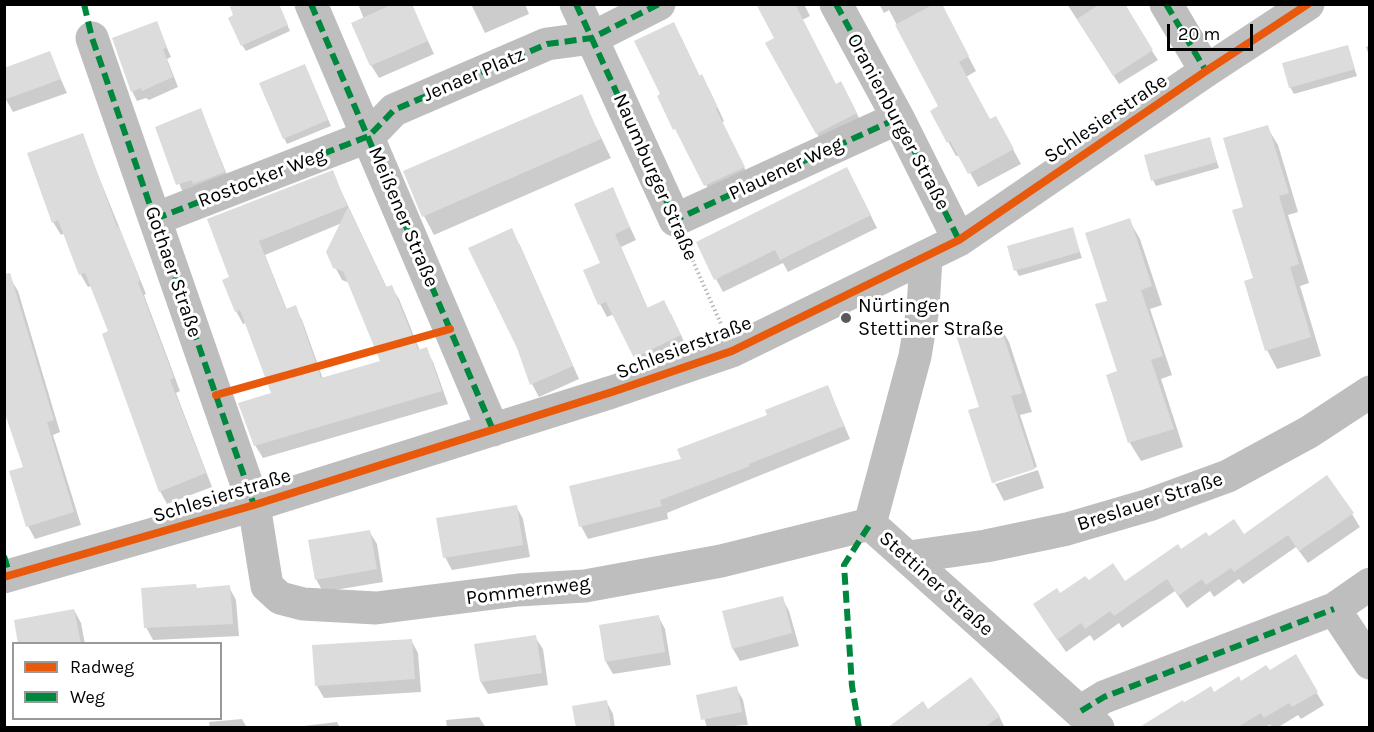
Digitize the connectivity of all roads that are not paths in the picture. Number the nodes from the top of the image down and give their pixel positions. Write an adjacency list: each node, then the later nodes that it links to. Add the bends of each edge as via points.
1 (311, 4): 11 (street, Meißener Straße)
2 (576, 4): 8 (street, Naumburger Straße)
3 (660, 4): 8 (street, Jenaer Platz)
4 (836, 4): 10 (street, Oranienburger Straße)
5 (1166, 4): 9 (street)
6 (1308, 4): 9 (street, Schlesierstraße)
7 (92, 38): 12 (street, Gothaer Straße)
8 (592, 38): 11 (street, Jenaer Platz, via 547,44 394,110); 13 (street, Naumburger Straße)
9 (1206, 71): 14 (street, Schlesierstraße)
10 (898, 118): 13 (street, Plauener Weg); 14 (street, Oranienburger Straße)
11 (369, 136): 12 (street, Rostocker Weg); 17 (street, Meißener Straße)
12 (155, 219): 18 (street, Gothaer Straße)
13 (675, 220)
14 (959, 240): 15 (street, Schlesierstraße)
15 (926, 258): 17 (street, Schlesierstraße, via 732,351); 19 (street, Stettiner Straße, via 915,356)
16 (1370, 392): 20 (street, Breslauer Straße, via 1309,432 1228,476 1067,529)
17 (493, 430): 18 (street, Schlesierstraße)
18 (254, 505): 19 (street, Pommernweg, via 267,586 280,598 339,608 385,607 585,586 721,561); 21 (street, Schlesierstraße)
19 (870, 524): 20 (street, Stettiner Straße)
20 (909, 557): 25 (street, Stettiner Straße)
21 (6, 570)
22 (1370, 584): 23 (street)
23 (1334, 609): 24 (street); 25 (street, via 1104,697)
24 (1370, 663)
25 (1089, 719)

